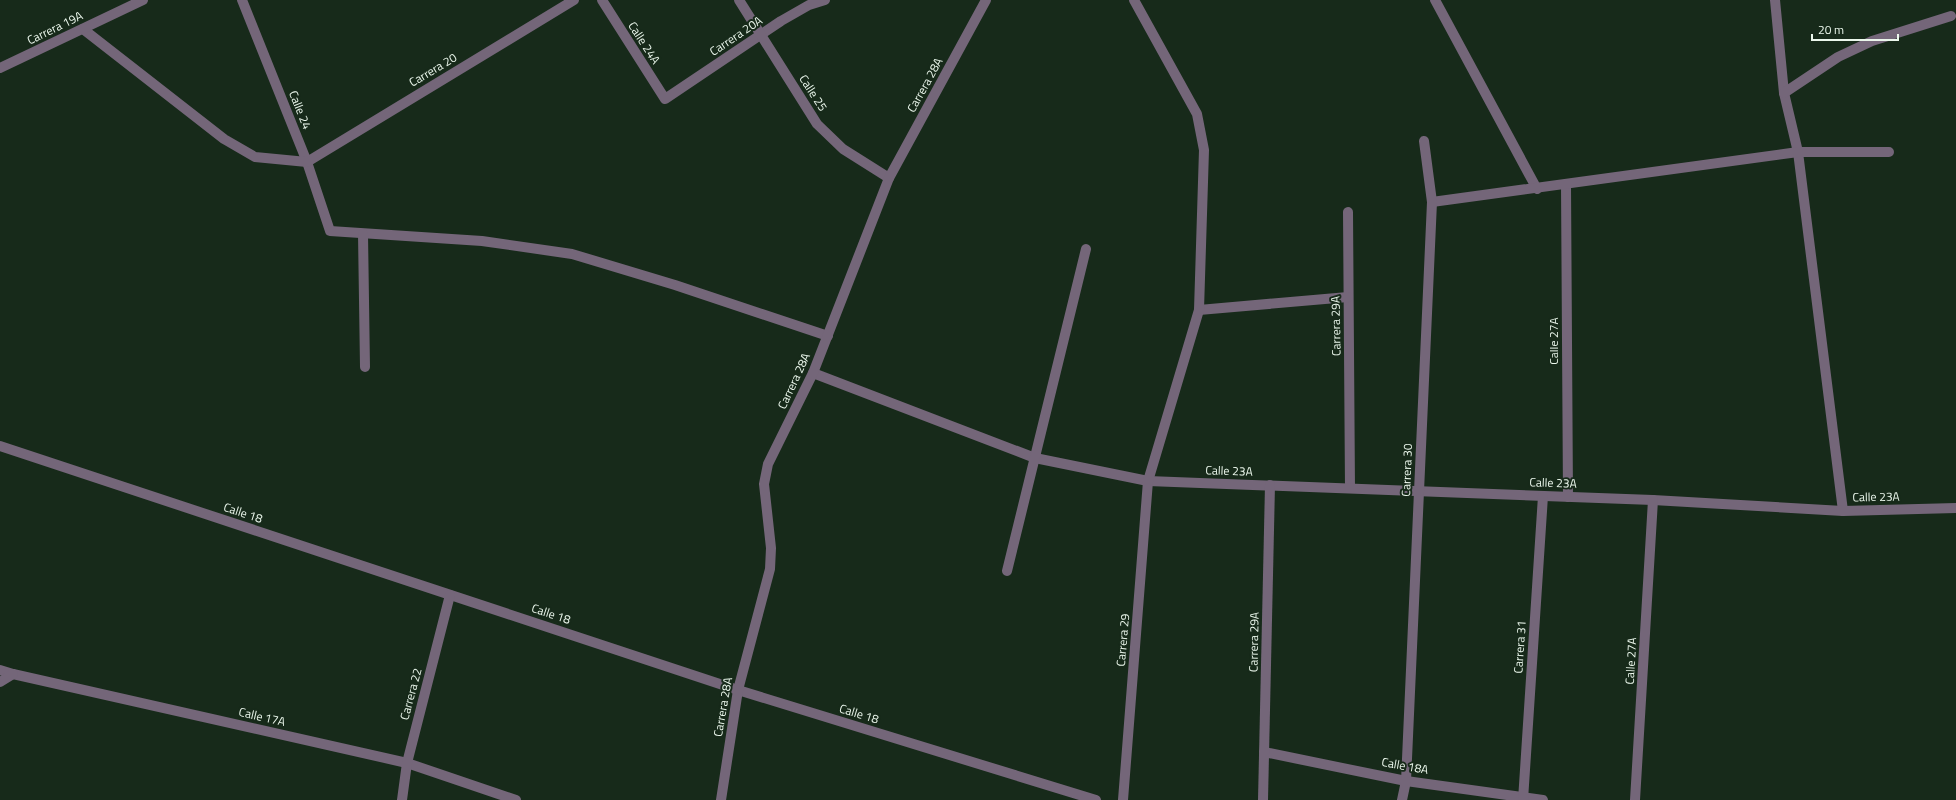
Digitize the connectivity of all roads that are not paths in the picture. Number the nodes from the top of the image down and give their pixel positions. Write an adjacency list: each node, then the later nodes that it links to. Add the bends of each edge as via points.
1 (142, 0): 12 (street, Carrera 19A)
2 (242, 0): 20 (street, Calle 24)
3 (574, 0): 20 (street, Carrera 20)
4 (602, 0): 16 (street, Calle 24A)
5 (739, 0): 13 (street, Calle 25)
6 (825, 0): 13 (street, Carrera 20A, via 809,5)
7 (986, 0): 21 (street, Carrera 28A)
8 (1134, 0): 29 (street, Carrera 29, via 1197,114 1204,150)
9 (1435, 0): 23 (street)
10 (1775, 0): 15 (street)
11 (1951, 16): 15 (street, via 1872,41 1838,57)
12 (83, 29): 14 (street, Carrera 19A); 20 (street, via 224,139 255,157)
13 (760, 35): 16 (street, Carrera 20A); 21 (street, Calle 25, via 817,124 843,149)
14 (0, 68)
15 (1784, 93): 18 (street)
16 (665, 99)
17 (1424, 141): 24 (street, Carrera 30)
18 (1798, 152): 19 (street); 22 (street); 43 (street)
19 (1889, 152)
20 (307, 162): 26 (street, Calle 24, via 330,231)
21 (889, 178): 30 (street, Carrera 28A)
22 (1566, 185): 23 (street); 40 (street, Calle 27A)
23 (1537, 189): 24 (street)
24 (1432, 202): 38 (street, Carrera 30)
25 (1348, 212): 28 (street, Carrera 29A)
26 (363, 234): 30 (street, via 482,241 572,254); 31 (street)
27 (1086, 249): 34 (street)
28 (1348, 297): 29 (street); 37 (street, Carrera 29A)
29 (1199, 310): 35 (street, Carrera 29)
30 (828, 336): 32 (street, Carrera 28A)
31 (366, 367)
32 (813, 373): 34 (street, Calle 23A); 49 (street, Carrera 28A, via 768,464 764,484 771,548 770,569)
33 (0, 446): 45 (street, Calle 18)
34 (1035, 458): 35 (street, Calle 23A); 44 (street)
35 (1148, 481): 36 (street, Calle 23A); 58 (street, Carrera 29)
36 (1270, 485): 37 (street, Calle 23A); 50 (street, Carrera 29A)
37 (1350, 488): 38 (street, Calle 23A)
38 (1419, 491): 39 (street, Calle 23A); 52 (street, Carrera 30)
39 (1543, 496): 40 (street, Calle 23A); 53 (street, Carrera 31)
40 (1568, 497): 41 (street, Calle 23A)
41 (1653, 500): 43 (street, Calle 23A); 62 (street, Calle 27A)
42 (1956, 508): 43 (street, Calle 23A)
43 (1843, 511)
44 (1007, 571)
45 (450, 595): 49 (street, Calle 18); 51 (street, Carrera 22)
46 (0, 670): 47 (street, Calle 17A)
47 (12, 674): 48 (street); 51 (street, Calle 17A)
48 (0, 682)
49 (738, 690): 56 (street, Carrera 28A); 57 (street, Calle 18)
50 (1264, 752): 52 (street, Calle 18A); 59 (street, Carrera 29A)
51 (407, 763): 54 (street, Carrera 22); 55 (street, Calle 17A)
52 (1406, 781): 53 (street, Calle 18A); 60 (street, Carrera 30)
53 (1523, 799): 61 (street, Calle 18A)
54 (402, 800)
55 (516, 800)
56 (721, 800)
57 (1096, 800)
58 (1123, 800)
59 (1263, 800)
60 (1402, 800)
61 (1543, 800)
62 (1635, 800)

